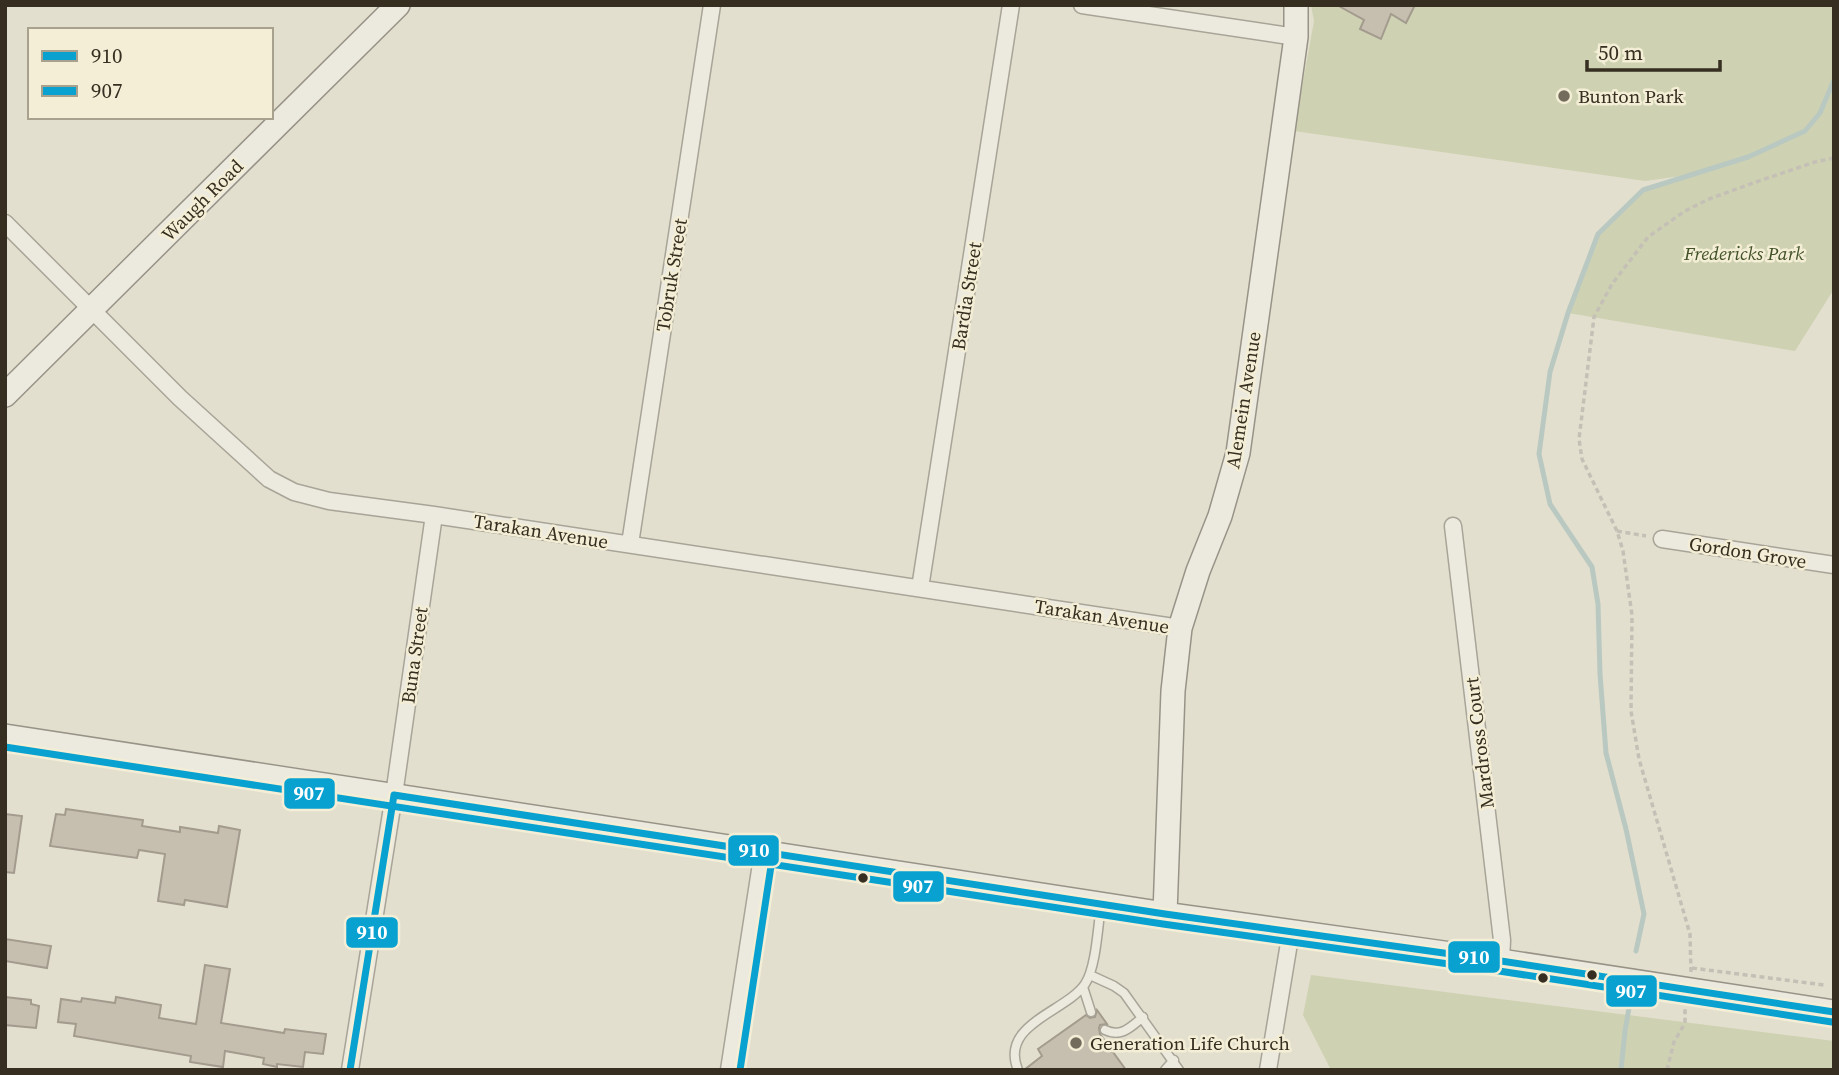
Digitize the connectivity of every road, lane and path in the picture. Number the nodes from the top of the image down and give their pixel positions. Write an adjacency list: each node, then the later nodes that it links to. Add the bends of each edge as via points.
1 (398, 5): 9 (main road, Waugh Road)
2 (712, 5): 15 (street, Tobruk Street)
3 (1012, 5): 17 (street, Bardia Street)
4 (1082, 5): 6 (street)
5 (1296, 5): 6 (main road, Alemein Avenue)
6 (1296, 37): 18 (main road, Alemein Avenue, via 1238,453)
7 (1834, 158): 13 (path, via 1756,182 1685,211 1648,237 1612,284 1594,317 1579,439 1582,459)
8 (5, 223): 9 (street, Tarakan Avenue)
9 (92, 310): 10 (main road, Waugh Road); 11 (street, Tarakan Avenue, via 269,479 329,501)
10 (5, 395)
11 (434, 515): 15 (street, Tarakan Avenue); 20 (street, Buna Street)
12 (1452, 526): 25 (street, Mardross Court)
13 (1617, 531): 14 (path); 27 (path, via 1632,615 1631,710 1639,760 1690,934 1692,968)
14 (1662, 538): 16 (street, Gordon Grove)
15 (630, 544): 17 (street, Tarakan Avenue)
16 (1834, 565)
17 (920, 588): 18 (street, Tarakan Avenue)
18 (1180, 628): 23 (main road, Alemein Avenue, via 1173,691)
19 (5, 736): 20 (main road)
20 (394, 795): 21 (main road); 35 (street, Buna Street)
21 (763, 851): 22 (main road); 36 (street)
22 (1102, 904): 23 (main road); 26 (lane)
23 (1166, 914): 24 (main road)
24 (1291, 931): 25 (main road); 40 (street)
25 (1501, 961): 31 (main road)
26 (1090, 975): 28 (lane); 32 (lane, via 1124,993)
27 (1824, 985)
28 (1083, 987): 30 (lane); 37 (lane, via 1024,1031 1016,1044)
29 (1685, 1009): 41 (path, via 1685,1023)
30 (1091, 1012)
31 (1834, 1012)
32 (1143, 1017): 33 (lane, via 1126,1031); 34 (lane)
33 (1105, 1030)
34 (1174, 1060): 38 (lane); 39 (lane)
35 (350, 1070)
36 (729, 1070)
37 (1018, 1070)
38 (1165, 1070)
39 (1180, 1070)
40 (1268, 1070)
41 (1667, 1070)

